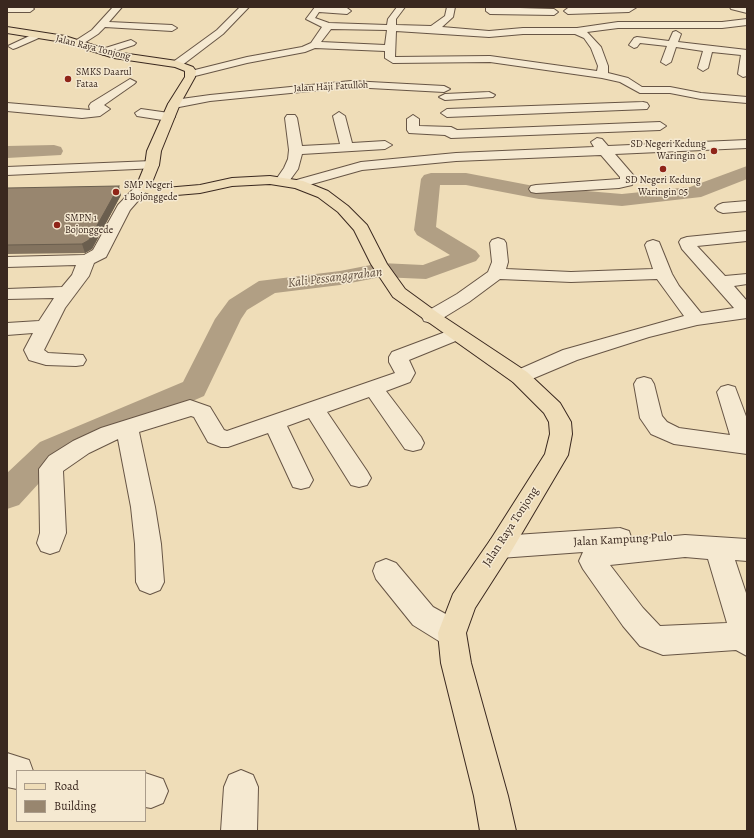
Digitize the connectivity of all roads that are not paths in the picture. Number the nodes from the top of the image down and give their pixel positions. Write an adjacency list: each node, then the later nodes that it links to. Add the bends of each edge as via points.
1 (118, 7): 16 (street)
2 (245, 7): 45 (street, via 220,32)
3 (400, 7): 19 (street, via 392,17)
4 (451, 7): 21 (street, via 449,17)
5 (496, 7): 6 (street, via 490,8 490,12 554,12)
6 (550, 7)
7 (633, 7): 11 (street)
8 (734, 7): 12 (street)
9 (7, 9): 10 (street)
10 (30, 9)
11 (566, 9): 23 (street)
12 (747, 10)
13 (347, 11): 17 (street, via 316,9 310,20)
14 (531, 19): 25 (street)
15 (502, 22): 27 (street)
16 (102, 24): 18 (street); 32 (street)
17 (328, 26): 19 (street); 36 (street)
18 (172, 28)
19 (391, 28): 21 (street); 38 (street)
20 (746, 28): 23 (street, via 722,25 618,24)
21 (433, 29): 28 (street)
22 (637, 29): 29 (street)
23 (592, 30): 26 (street)
24 (8, 31): 30 (main road, Jalan Raya Tonjong)
25 (539, 31): 26 (street); 27 (street)
26 (577, 31): 50 (street, via 587,36 596,47 604,66)
27 (504, 33): 28 (street)
28 (489, 34): 41 (street)
29 (676, 34): 31 (street); 34 (street)
30 (38, 35): 32 (main road, Jalan Raya Tonjong); 35 (street)
31 (690, 35)
32 (78, 43): 40 (main road, Jalan Raya Tonjong)
33 (131, 43): 40 (street)
34 (673, 44): 37 (street, via 637,40); 39 (street); 44 (street)
35 (14, 46)
36 (314, 46): 38 (street); 43 (street)
37 (634, 46)
38 (390, 48): 41 (street, via 390,58 393,60 452,58)
39 (708, 49): 42 (street); 46 (street)
40 (103, 52): 45 (main road, Jalan Raya Tonjong)
41 (491, 52): 50 (street)
42 (747, 53): 49 (street)
43 (238, 62): 47 (street); 48 (street)
44 (666, 62)
45 (177, 64): 48 (main road, Jalan Raya Tonjong, via 189,69)
46 (703, 68)
47 (247, 71)
48 (191, 74): 56 (main road)
49 (743, 74)
50 (602, 75): 55 (street, via 624,80 640,90 670,90 700,96)
51 (414, 77): 53 (street, via 442,82)
52 (130, 82): 58 (street, via 95,106 104,109 96,113)
53 (445, 93): 54 (street, Jalan Haji Fatulloh); 56 (street, Jalan Haji Fatulloh, via 351,84 210,98); 61 (street)
54 (489, 95)
55 (747, 100)
56 (173, 106): 60 (street, Jalan Haji Fatulloh); 76 (main road, via 154,151)
57 (644, 106): 59 (street)
58 (7, 107)
59 (570, 108): 61 (street); 65 (street)
60 (141, 112)
61 (447, 113): 67 (street)
62 (339, 116): 70 (street)
63 (291, 118): 71 (street)
64 (660, 126): 65 (street)
65 (587, 129): 67 (street); 73 (street)
66 (412, 130): 67 (street)
67 (451, 132): 74 (street)
68 (747, 144): 73 (street)
69 (385, 145): 70 (street)
70 (347, 147): 71 (street)
71 (296, 150): 78 (street, via 293,166)
72 (747, 152): 73 (street)
73 (607, 154): 74 (street); 79 (street, via 377,170); 80 (street, via 627,176 628,182)
74 (456, 157): 79 (street, via 361,166)
75 (7, 171): 76 (street)
76 (148, 174): 77 (street); 78 (main road, via 152,191 165,192 242,181); 86 (street, via 123,208 100,253)
77 (7, 178)
78 (282, 181): 79 (main road)
79 (303, 185): 94 (main road, Jalan Raya Tonjong, via 323,194 343,209 361,228 379,264 399,293)
80 (536, 189)
81 (747, 206): 82 (street)
82 (723, 208)
83 (747, 236): 91 (street, via 687,242)
84 (498, 243): 88 (street, via 500,262)
85 (653, 245): 89 (street)
86 (87, 260): 87 (street); 92 (street, via 80,276)
87 (7, 262)
88 (496, 274): 89 (street, via 571,277); 94 (street)
89 (663, 274): 95 (street)
90 (747, 279): 91 (street)
91 (721, 282): 95 (street, via 747,312)
92 (66, 292): 93 (street); 96 (street)
93 (7, 294)
94 (431, 317): 98 (main road, Jalan Raya Tonjong)
95 (696, 319): 101 (street, via 570,355)
96 (44, 327): 97 (street); 100 (street, via 34,350 36,356 53,360)
97 (14, 329): 99 (street)
98 (456, 334): 101 (main road, Jalan Raya Tonjong); 103 (street, via 399,357 405,376)
99 (7, 343)
100 (76, 360)
101 (520, 377): 114 (main road, Jalan Raya Tonjong, via 552,408 560,422 561,434 556,455)
102 (644, 384): 109 (street, via 651,418 659,428 674,436)
103 (374, 389): 105 (street); 108 (street)
104 (728, 392): 109 (street)
105 (314, 409): 106 (street); 110 (street)
106 (274, 422): 107 (street, via 239,436 221,439 216,436 202,412 190,408); 111 (street)
107 (126, 428): 113 (street, via 81,447 54,465 51,473 53,533); 118 (street, via 143,507)
108 (413, 443)
109 (746, 446)
110 (360, 478)
111 (301, 480)
112 (747, 537): 114 (street, Jalan Kampung Pulo, via 680,537)
113 (50, 543)
114 (500, 547): 119 (main road, Jalan Raya Tonjong, via 463,603)
115 (718, 547): 116 (street); 120 (street); 120 (street, via 685,546 598,555 592,561 650,636 663,641)
116 (747, 550)
117 (386, 571): 119 (street, via 423,616)
118 (150, 582)
119 (452, 633): 123 (main road, Jalan Raya Tonjong, via 456,663)
120 (746, 639)
121 (241, 788): 122 (street)
122 (239, 831)
123 (498, 831)

